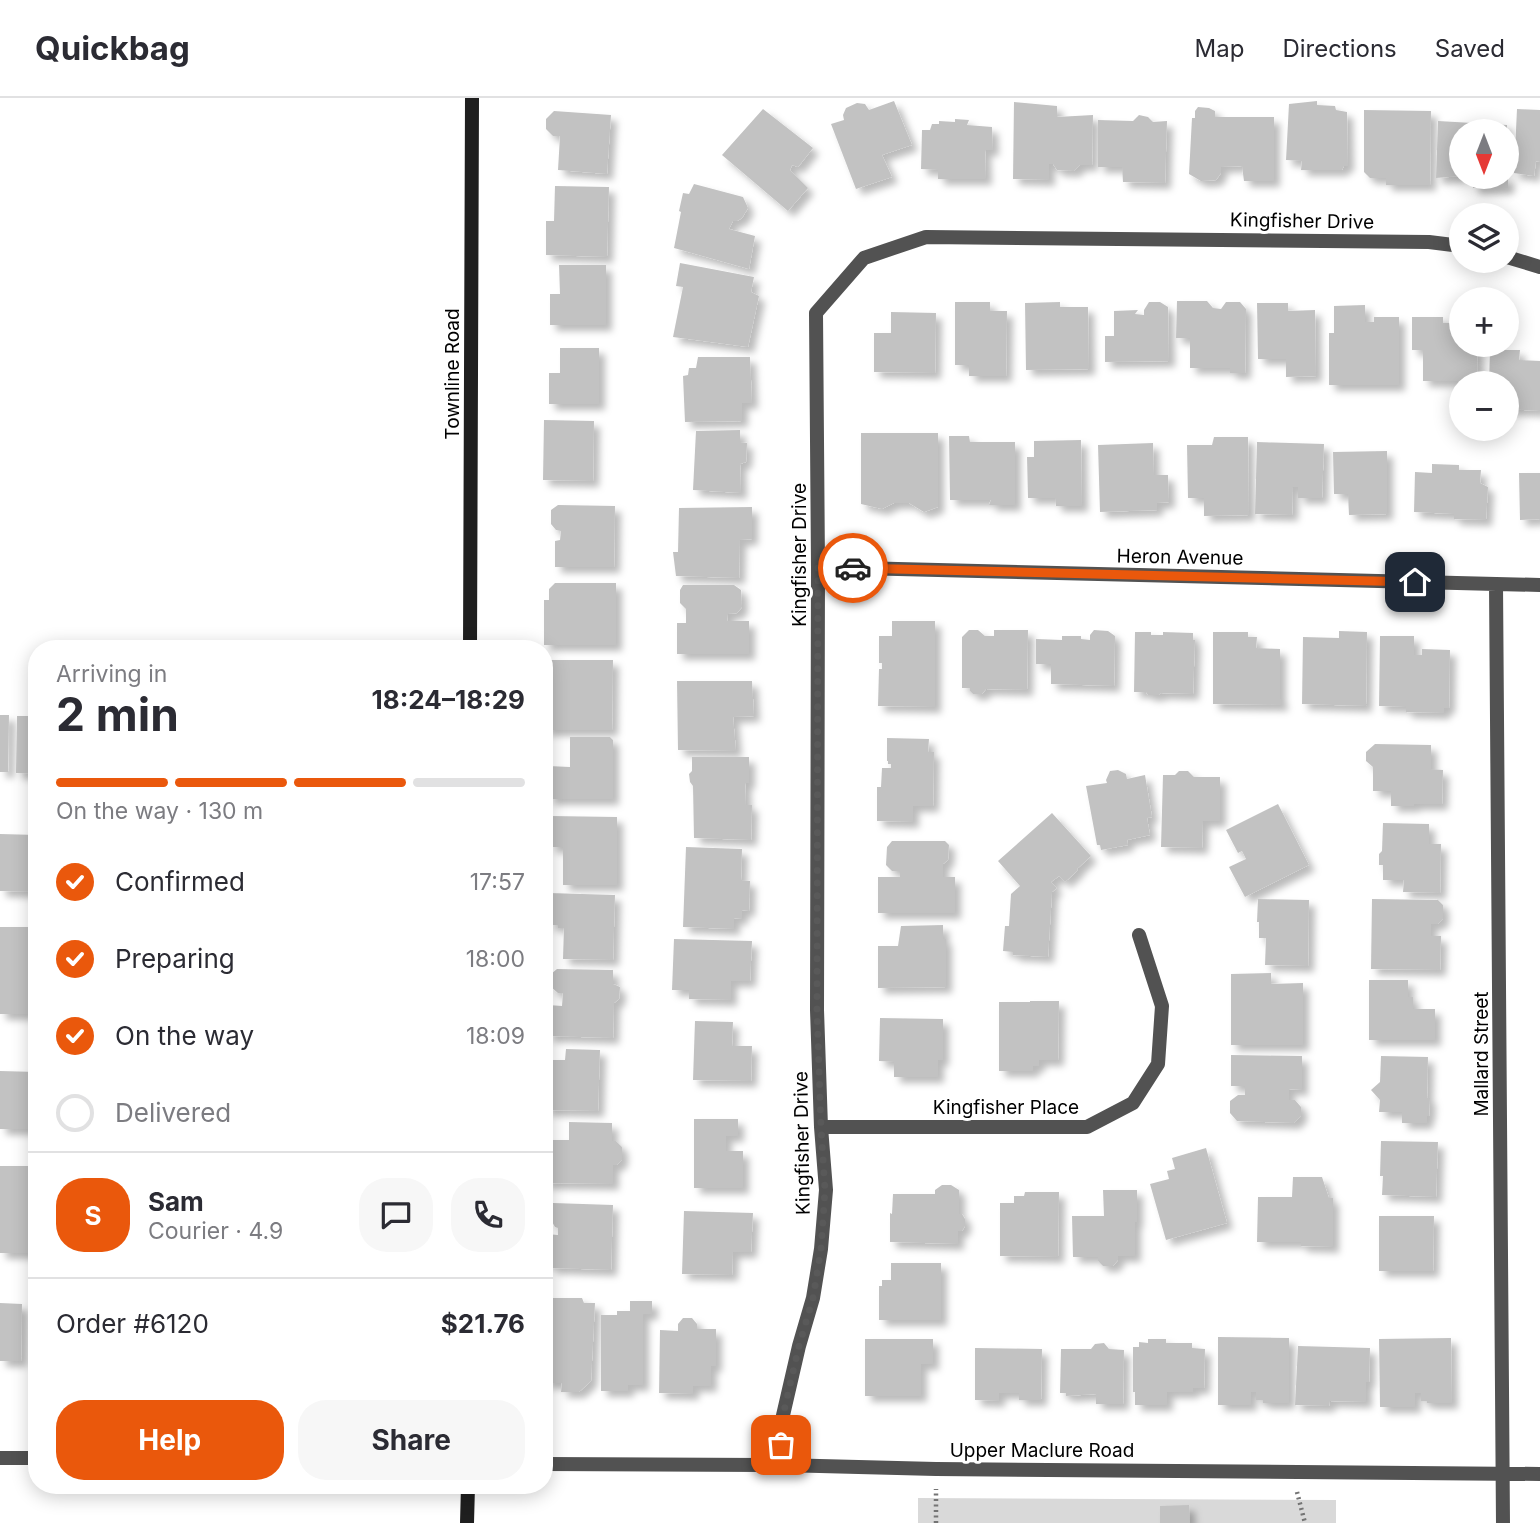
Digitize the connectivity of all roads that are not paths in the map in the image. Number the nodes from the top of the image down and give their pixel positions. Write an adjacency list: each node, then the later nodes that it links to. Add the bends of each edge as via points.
1 (472, 98): 8 (street, Townline Road)
2 (1449, 244): 5 (street, Kingfisher Drive, via 926,237 864,258 816,313)
3 (1519, 261): 4 (street)
4 (1540, 267)
5 (818, 567): 6 (street, Heron Avenue); 10 (street, Kingfisher Drive)
6 (1496, 584): 7 (street, Heron Avenue); 15 (street, Mallard Street)
7 (1540, 585)
8 (470, 640)
9 (1139, 935): 10 (street, Kingfisher Place, via 1162,1006 1158,1064 1133,1103 1087,1127)
10 (821, 1127): 14 (street, Kingfisher Drive, via 825,1190 821,1249 781,1424)
11 (0, 1458): 12 (street)
12 (28, 1458)
13 (553, 1464): 14 (street, Upper Maclure Road)
14 (781, 1465): 15 (street, Upper Maclure Road)
15 (1503, 1473): 16 (street, Upper Maclure Road); 19 (street, Mallard Street)
16 (1540, 1474)
17 (468, 1494): 18 (street)
18 (467, 1523)
19 (1503, 1523)

